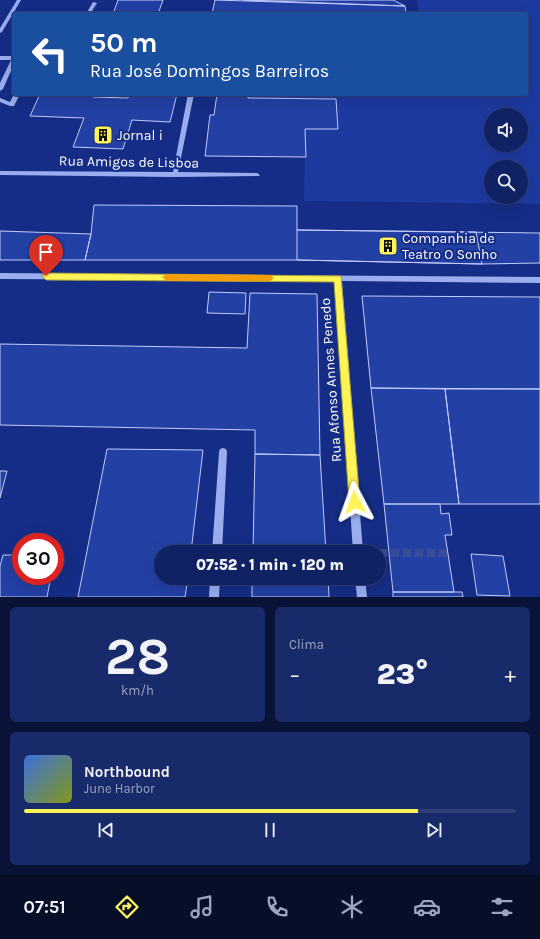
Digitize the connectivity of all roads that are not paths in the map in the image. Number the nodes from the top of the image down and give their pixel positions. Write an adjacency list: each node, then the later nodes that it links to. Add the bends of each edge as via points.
1 (19, 0): 4 (street)
2 (95, 3): 3 (street)
3 (89, 12)
4 (0, 32)
5 (0, 58): 6 (street)
6 (12, 58)
7 (12, 62): 8 (street)
8 (0, 88)
9 (16, 96): 11 (street, via 12,105)
10 (191, 96): 13 (street)
11 (0, 100)
12 (0, 173): 13 (street, Rua Amigos de Lisboa)
13 (175, 175): 14 (street, Rua Amigos de Lisboa)
14 (257, 175)
15 (0, 276): 16 (street)
16 (338, 279): 17 (street); 20 (street, Rua Afonso Annes Penedo)
17 (540, 280)
18 (223, 452): 19 (street)
19 (217, 545)
20 (357, 545)
21 (215, 585): 23 (street)
22 (361, 585): 24 (street)
23 (214, 597)
24 (362, 597)

